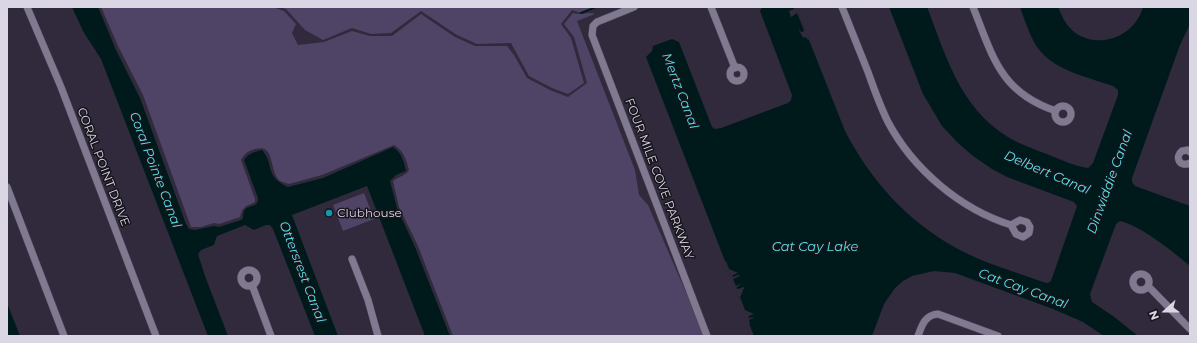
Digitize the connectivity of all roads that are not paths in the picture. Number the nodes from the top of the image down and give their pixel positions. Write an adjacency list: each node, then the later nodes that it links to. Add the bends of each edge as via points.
1 (27, 7): 17 (street, CORAL POINT DRIVE, via 61,87)
2 (634, 7): 20 (street, FOUR MILE COVE PARKWAY, via 594,24 593,39)
3 (711, 7): 6 (street)
4 (842, 7): 11 (street, via 884,114 907,151 931,177 961,200)
5 (974, 7): 7 (street, via 1002,74 1025,96)
6 (735, 68)
7 (1056, 111)
8 (1189, 149): 9 (street, via 1180,152 1178,157 1182,164)
9 (1190, 163)
10 (7, 187): 16 (street)
11 (1011, 225)
12 (352, 260): 19 (street, via 368,300)
13 (252, 285): 18 (street)
14 (1148, 286): 15 (street)
15 (1190, 329)
16 (64, 336)
17 (156, 336)
18 (271, 336)
19 (378, 336)
20 (707, 336)
21 (918, 336): 22 (street, via 924,322 931,315 942,315)
22 (998, 336)

